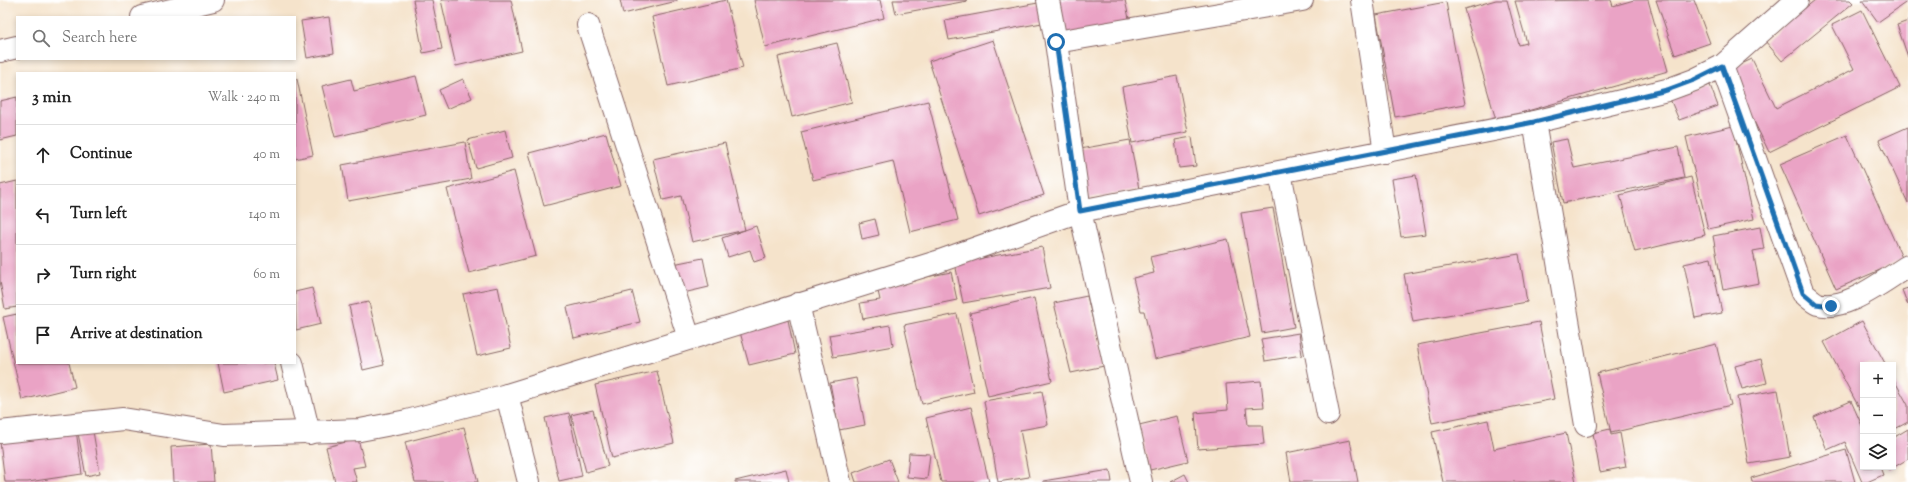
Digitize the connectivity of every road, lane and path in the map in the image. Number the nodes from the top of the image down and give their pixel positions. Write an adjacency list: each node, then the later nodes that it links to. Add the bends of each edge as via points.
1 (213, 0): 6 (street)
2 (1048, 0): 8 (street)
3 (1302, 0): 8 (street)
4 (1362, 0): 13 (street)
5 (1797, 0): 11 (street)
6 (146, 16)
7 (588, 25): 18 (street)
8 (1056, 42): 15 (street)
9 (16, 47): 10 (street)
10 (0, 51)
11 (1722, 66): 12 (street, via 1667,90); 16 (street, via 1803,293 1816,304 1831,306 1851,301)
12 (1534, 122): 13 (street); 22 (street)
13 (1385, 152): 14 (street)
14 (1280, 173): 15 (street); 21 (street)
15 (1080, 211): 17 (street, via 937,262); 27 (street)
16 (1908, 266)
17 (798, 304): 18 (street); 26 (street)
18 (689, 338): 20 (street)
19 (292, 364): 24 (street)
20 (507, 395): 24 (street, via 360,430); 25 (street)
21 (1328, 414)
22 (1586, 425)
23 (0, 432): 24 (street, via 123,419 224,436)
24 (309, 433)
25 (530, 482)
26 (840, 482)
27 (1141, 482)

